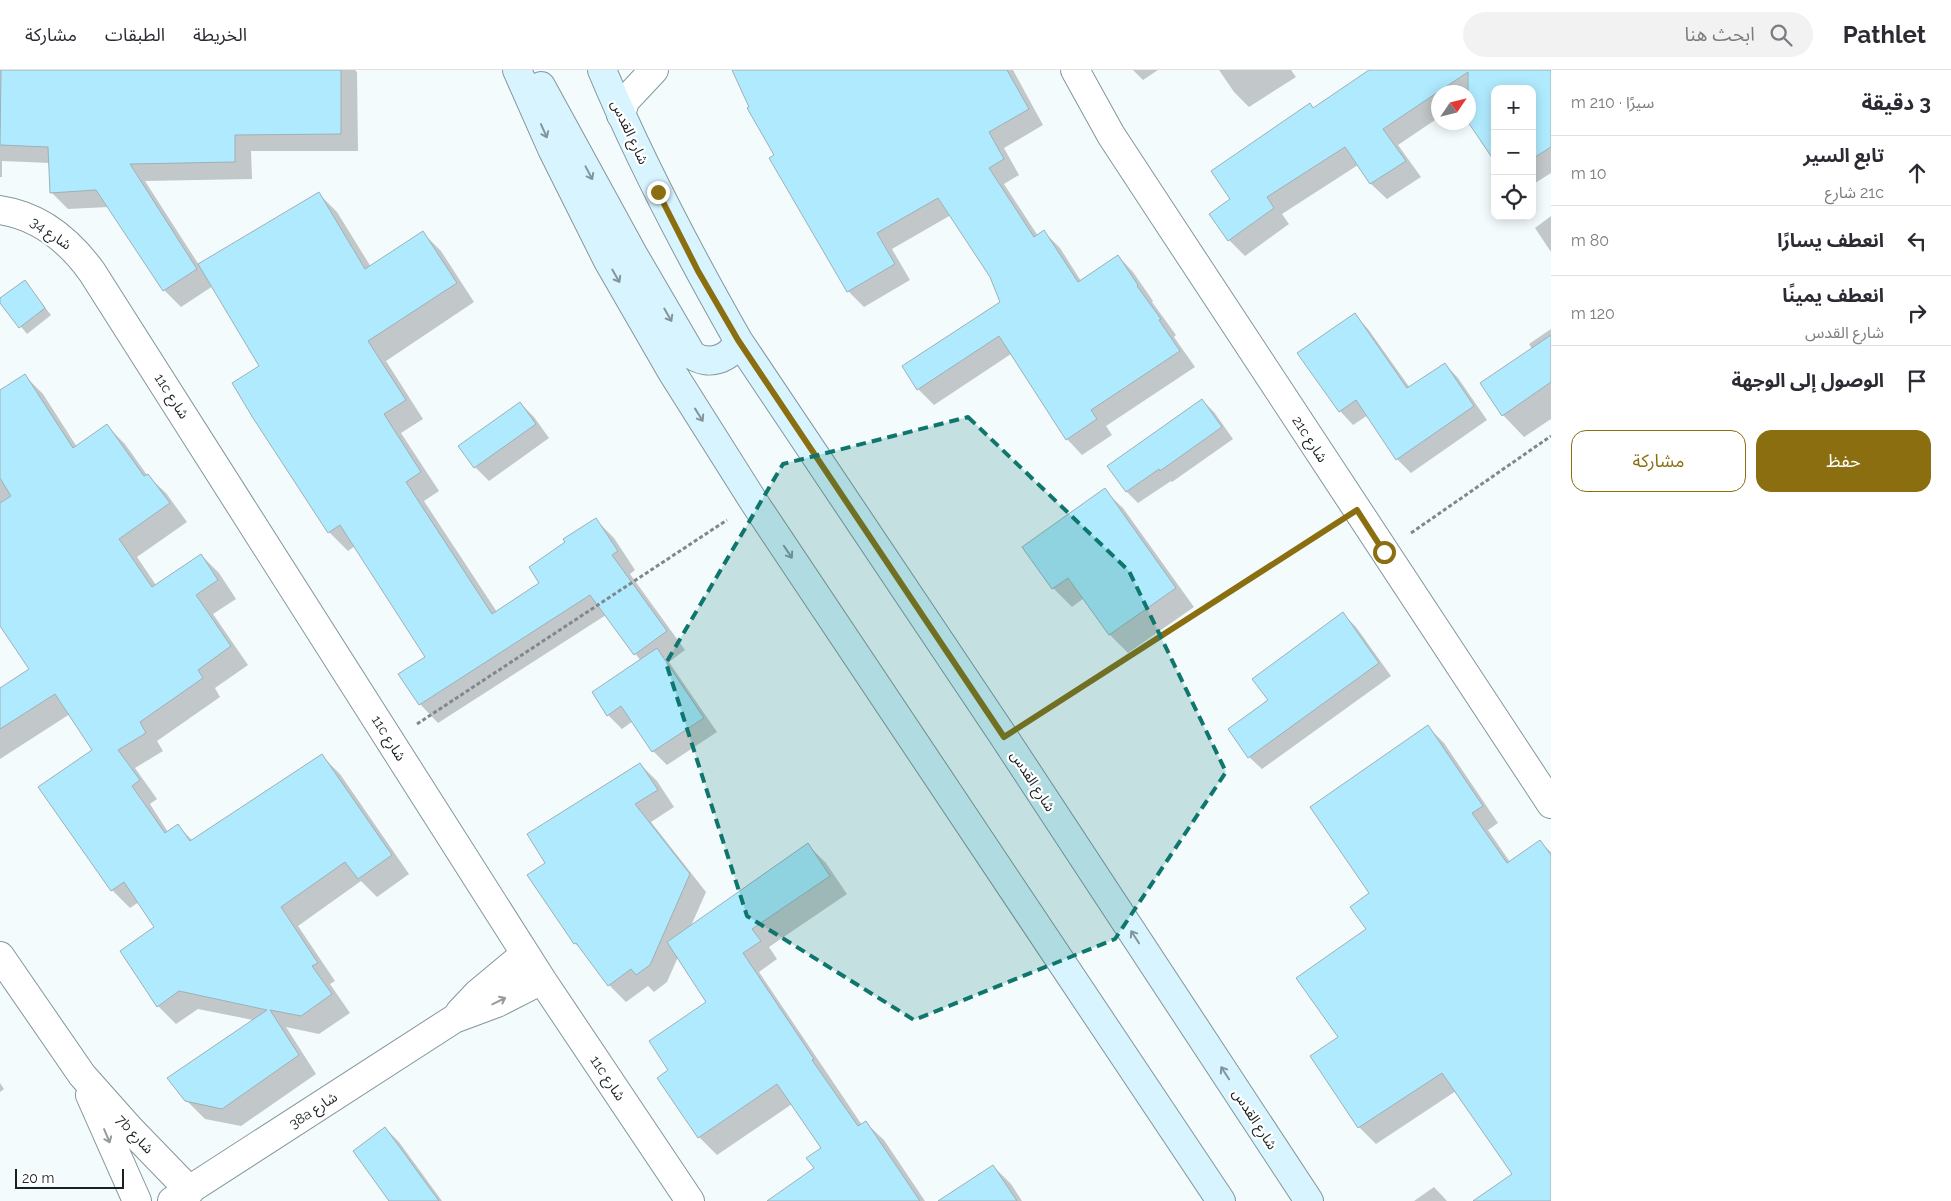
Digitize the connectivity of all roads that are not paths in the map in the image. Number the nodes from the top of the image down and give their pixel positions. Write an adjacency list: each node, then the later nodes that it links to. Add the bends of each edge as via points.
1 (517, 70): 19 (main road, one-way to 19, via 552,150 608,261 672,372 754,502)
2 (531, 70): 9 (main road, one-way to 9, via 632,254 692,355 700,361 720,359 735,348)
3 (602, 70): 6 (main road, شارع القدس)
4 (654, 70): 6 (street, via 624,101)
5 (1075, 70): 10 (street, 21c شارع, via 1127,159)
6 (621, 115): 9 (main road, شارع القدس, via 698,271)
7 (0, 210): 8 (street, شارع 34, via 26,216 46,226 80,254)
8 (92, 272): 11 (street, 11c شارع)
9 (738, 340): 20 (main road, شارع القدس, one-way to 9)
10 (1551, 804)
11 (525, 954): 13 (street, 11c شارع); 14 (street, 38a شارع, via 477,994)
12 (0, 956): 15 (street, 7b شارع)
13 (542, 980): 14 (street, 38a شارع, one-way to 13, via 497,1003); 18 (street, 11c شارع)
14 (454, 1019): 16 (street, 38a شارع)
15 (82, 1075): 16 (street, 7b شارع, via 130,1129); 17 (street, 7b شارع, one-way to 17)
16 (181, 1196)
17 (137, 1201)
18 (690, 1201)
19 (1221, 1201)
20 (1309, 1201)

